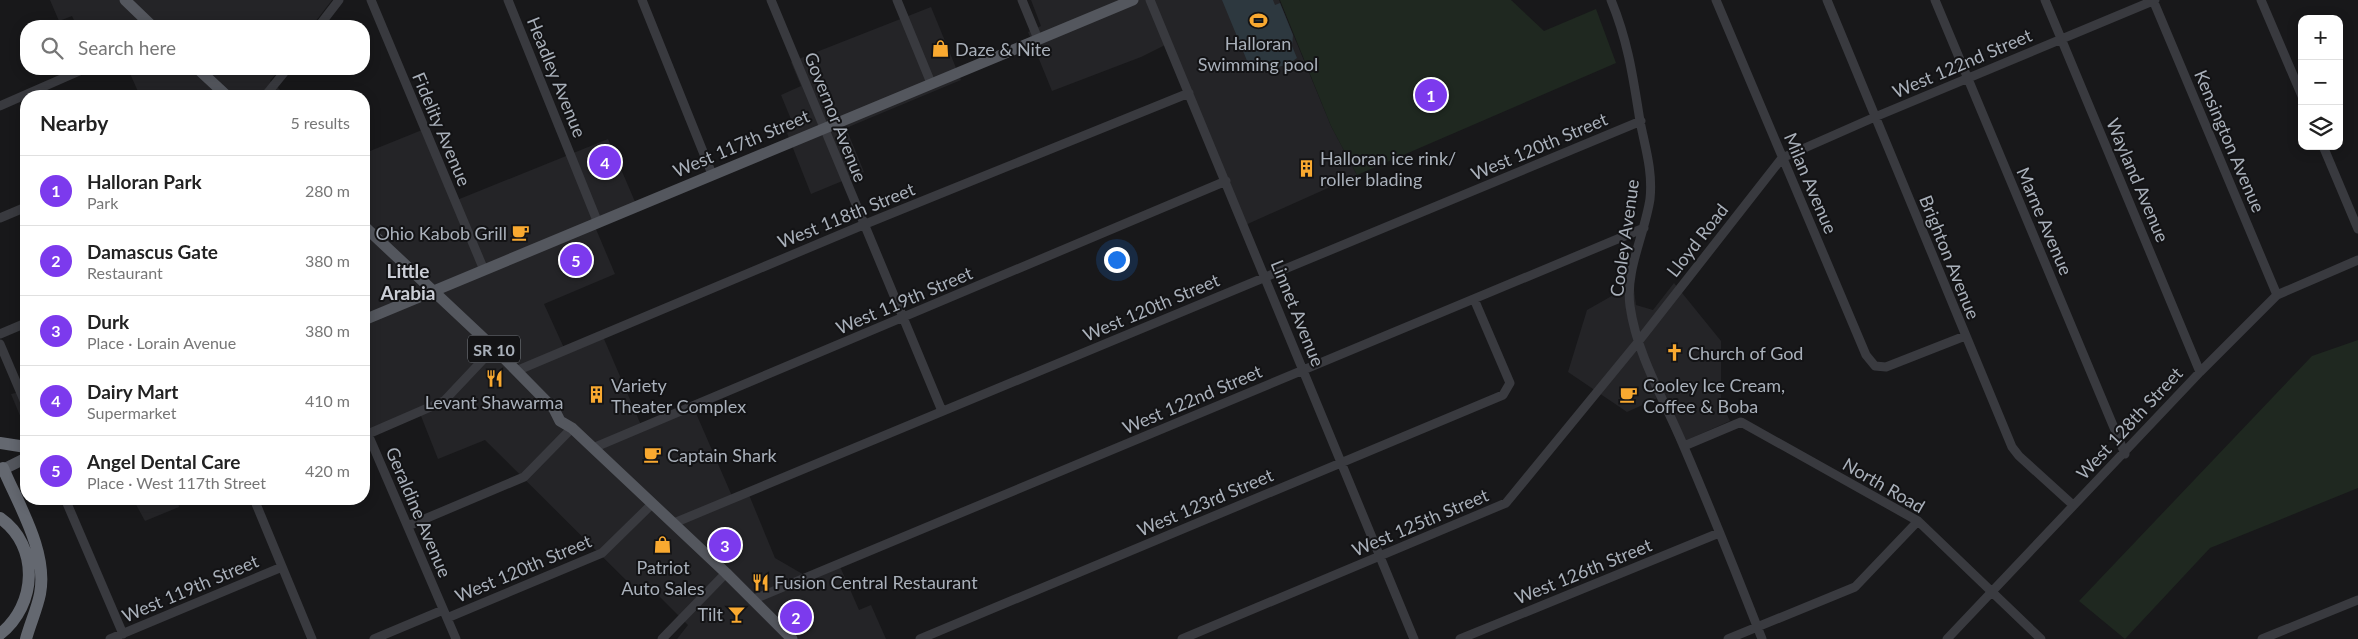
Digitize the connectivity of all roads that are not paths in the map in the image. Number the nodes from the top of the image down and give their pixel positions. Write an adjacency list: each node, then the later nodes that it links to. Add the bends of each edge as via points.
1 (125, 0): 18 (main road)
2 (339, 0): 19 (street)
3 (371, 0): 49 (street, Fidelity Avenue)
4 (508, 0): 43 (street, Headley Avenue)
5 (642, 0): 39 (street)
6 (771, 0): 36 (street, Governor Avenue)
7 (897, 0): 26 (street)
8 (1022, 0): 21 (street)
9 (1133, 0): 21 (main road, West 117th Street)
10 (1150, 0): 31 (street, Linnet Avenue)
11 (1611, 0): 35 (street, Cooley Avenue, via 1635,77)
12 (1716, 0): 38 (street, Milan Avenue)
13 (1827, 0): 34 (street, Brighton Avenue)
14 (1936, 0): 25 (street, Marne Avenue)
15 (2045, 0): 20 (street, Wayland Avenue)
16 (2154, 0): 20 (street, West 122nd Street); 52 (street, Kensington Avenue)
17 (2261, 0): 27 (street)
18 (146, 20)
19 (324, 20)
20 (2061, 38): 25 (street, West 122nd Street); 64 (street, Wayland Avenue)
21 (1038, 39): 26 (main road, West 117th Street)
22 (70, 75): 28 (street)
23 (205, 75): 29 (main road)
24 (282, 75): 30 (street)
25 (1969, 78): 34 (street, West 122nd Street); 74 (street, Marne Avenue)
26 (931, 83): 36 (main road, West 117th Street)
27 (2298, 87)
28 (36, 90)
29 (221, 90)
30 (271, 90)
31 (1189, 93): 40 (street, Linnet Avenue); 44 (street, West 118th Street)
32 (20, 97): 33 (street)
33 (0, 106)
34 (1875, 117): 38 (street, West 122nd Street); 58 (street, Brighton Avenue)
35 (1640, 121): 45 (street, Cooley Avenue, via 1650,164 1650,198); 50 (street, West 120th Street)
36 (823, 127): 39 (main road, West 117th Street); 44 (street, Governor Avenue)
37 (2325, 150): 46 (street)
38 (1782, 158): 58 (street, Milan Avenue, via 1866,355 1875,366 1886,367); 59 (street, Lloyd Road)
39 (712, 174): 43 (main road, West 117th Street)
40 (1226, 181): 50 (street, Linnet Avenue); 55 (street, West 119th Street)
41 (20, 210): 42 (street)
42 (0, 218)
43 (598, 223): 49 (main road, West 117th Street)
44 (863, 225): 55 (street, Governor Avenue); 62 (street, West 118th Street)
45 (1644, 228): 53 (street, West 122nd Street); 59 (street, Cooley Avenue, via 1633,268 1630,304)
46 (2358, 229)
47 (370, 232): 51 (main road, SR 10)
48 (2358, 260): 52 (street, West 128th Street)
49 (484, 270): 51 (main road, West 117th Street)
50 (1266, 277): 63 (street, Linnet Avenue); 66 (street, West 120th Street)
51 (432, 291): 54 (main road, West 117th Street); 61 (main road, SR 10)
52 (2277, 295): 64 (street, West 128th Street)
53 (1474, 299): 63 (street, West 122nd Street); 76 (street, West 123rd Street, via 1510,383 1503,395)
54 (370, 317)
55 (902, 318): 66 (street, Governor Avenue); 73 (street, West 119th Street)
56 (20, 325): 57 (street)
57 (0, 334)
58 (1965, 336): 81 (street, Brighton Avenue, via 2012,447)
59 (1638, 342): 72 (street, Cooley Avenue); 87 (street, West 125th Street, via 1506,503)
60 (0, 344): 65 (street)
61 (494, 348): 62 (main road, SR 10); 68 (street, via 444,401)
62 (516, 370): 67 (main road, SR 10, via 554,409 560,420)
63 (1304, 370): 76 (street, Linnet Avenue); 91 (street, West 122nd Street)
64 (2200, 372): 74 (street, West 128th Street)
65 (20, 391)
66 (942, 411): 84 (street, West 120th Street)
67 (572, 428): 73 (main road, SR 10); 85 (street, via 524,477)
68 (370, 433)
69 (370, 439): 85 (street, Geraldine Avenue)
70 (0, 443): 71 (highway)
71 (20, 446)
72 (1684, 446): 83 (street, North Road, via 1742,422); 86 (street, Cooley Avenue)
73 (593, 448): 78 (main road, SR 10)
74 (2125, 454): 81 (street, West 128th Street)
75 (20, 461): 77 (main road)
76 (1342, 463): 87 (street, Linnet Avenue); 104 (street, West 123rd Street)
77 (1, 469): 97 (highway, via 37,552 40,594)
78 (652, 504): 84 (main road, SR 10); 93 (street, West 120th Street, via 602,553)
79 (68, 505): 96 (street)
80 (256, 505): 88 (street)
81 (2073, 505): 90 (street, West 128th Street)
82 (0, 518): 95 (highway, via 21,542 28,560 29,587 22,609 11,626)
83 (1918, 521): 90 (street, North Road); 94 (street, via 1855,587)
84 (674, 523): 89 (main road, SR 10)
85 (408, 526): 93 (street, Geraldine Avenue)
86 (1719, 533): 94 (street, Cooley Avenue); 107 (street, West 126th Street)
87 (1381, 557): 105 (street, West 125th Street); 106 (street, Linnet Avenue)
88 (282, 567): 96 (street, West 119th Street); 99 (street)
89 (726, 573): 91 (main road, SR 10); 102 (street)
90 (1993, 592): 110 (street, West 128th Street); 111 (street, North Road)
91 (752, 600): 103 (main road, SR 10)
92 (2358, 600): 112 (street)
93 (445, 614): 100 (street, West 120th Street); 101 (street, Geraldine Avenue)
94 (1758, 627): 108 (street); 109 (street, Cooley Avenue)
95 (0, 634)
96 (123, 634): 98 (street, West 119th Street)
97 (26, 639)
98 (110, 639)
99 (312, 639)
100 (374, 639)
101 (456, 639)
102 (662, 639)
103 (792, 639)
104 (920, 639)
105 (1182, 639)
106 (1414, 639)
107 (1460, 639)
108 (1728, 639)
109 (1762, 639)
110 (1947, 639)
111 (2041, 639)
112 (2262, 639)

